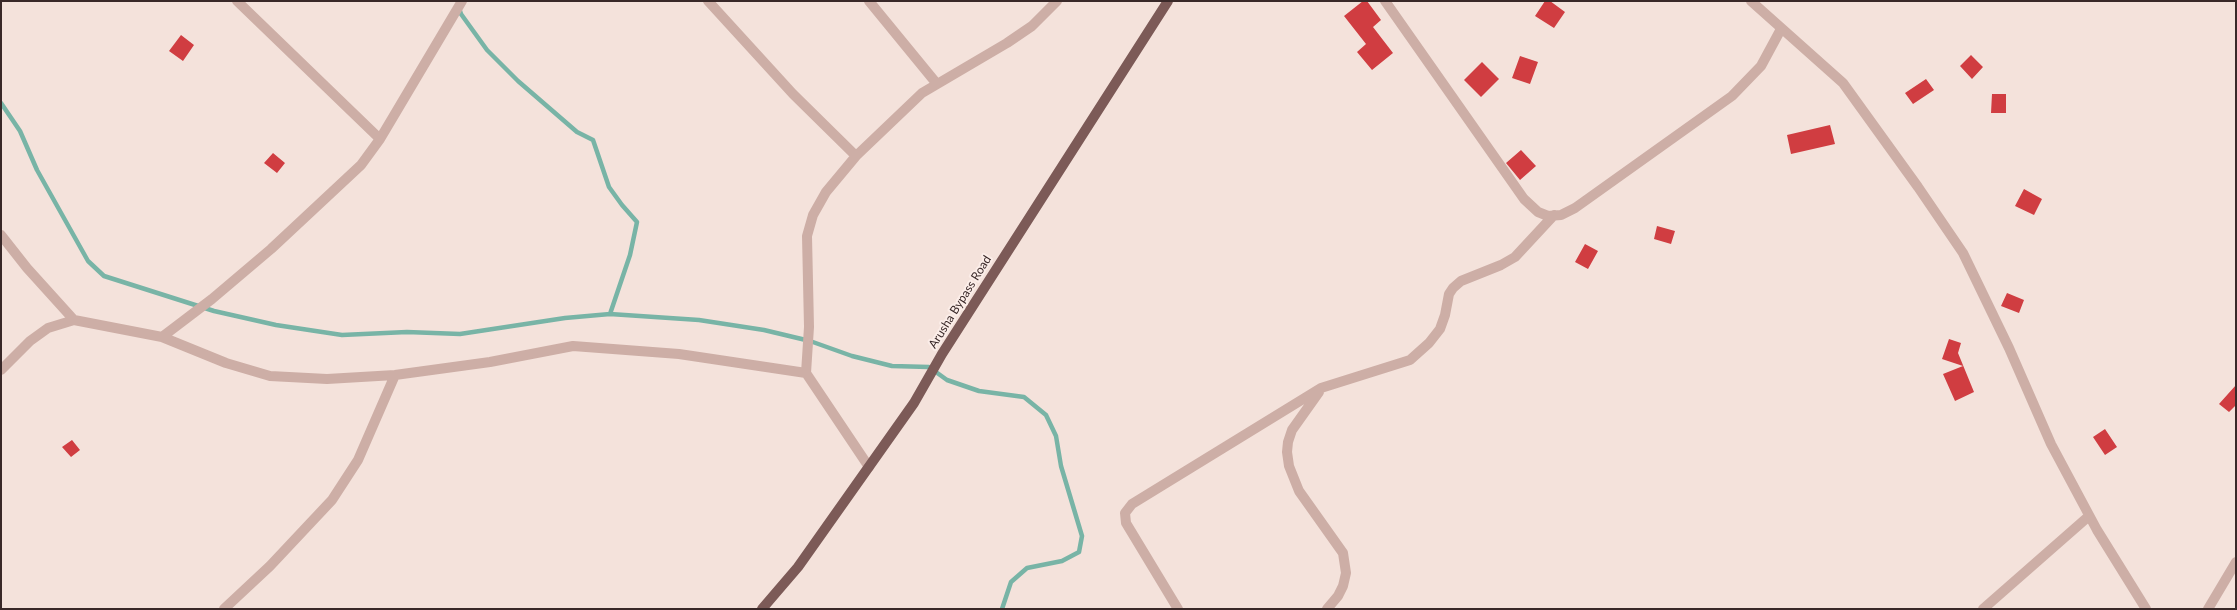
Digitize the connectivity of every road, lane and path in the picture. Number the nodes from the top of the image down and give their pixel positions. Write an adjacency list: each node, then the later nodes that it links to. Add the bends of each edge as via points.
1 (237, 1): 11 (street)
2 (462, 1): 11 (street)
3 (708, 1): 12 (street, via 793,94)
4 (870, 1): 10 (street)
5 (1057, 1): 10 (street, via 1032,26)
6 (1168, 1): 21 (main road, Arusha Bypass Road, via 942,354 914,403)
7 (1385, 1): 13 (street, via 1524,199 1538,212 1548,216)
8 (1751, 1): 9 (street)
9 (1781, 29): 13 (street, via 1761,66 1732,96 1575,208 1561,215); 22 (street, via 1843,83 1963,253 2009,348 2051,444)
10 (937, 84): 12 (street, via 907,106)
11 (380, 139): 16 (street, via 361,165 271,249)
12 (856, 156): 18 (street, via 826,192 807,236 809,327)
13 (1554, 215): 20 (street, via 1515,257 1501,266 1461,281 1453,288 1440,329 1410,360)
14 (1, 235): 15 (street)
15 (74, 320): 16 (street); 17 (street, via 48,328 30,341)
16 (162, 337): 19 (street, via 226,363 270,376 327,379)
17 (1, 370)
18 (806, 373): 19 (street, via 679,354 573,346 490,362); 21 (street)
19 (395, 375): 24 (street, via 358,460 332,500 270,566)
20 (1321, 388): 26 (street, via 1127,509 1126,523); 27 (street, via 1292,430 1287,452 1289,466 1299,490 1343,553 1346,573 1343,586)
21 (869, 467): 25 (main road, Arusha Bypass Road, via 798,568)
22 (2089, 516): 28 (street); 29 (street)
23 (2236, 562): 30 (street)
24 (224, 609)
25 (762, 609)
26 (1178, 609)
27 (1327, 609)
28 (1982, 609)
29 (2146, 609)
30 (2208, 609)

